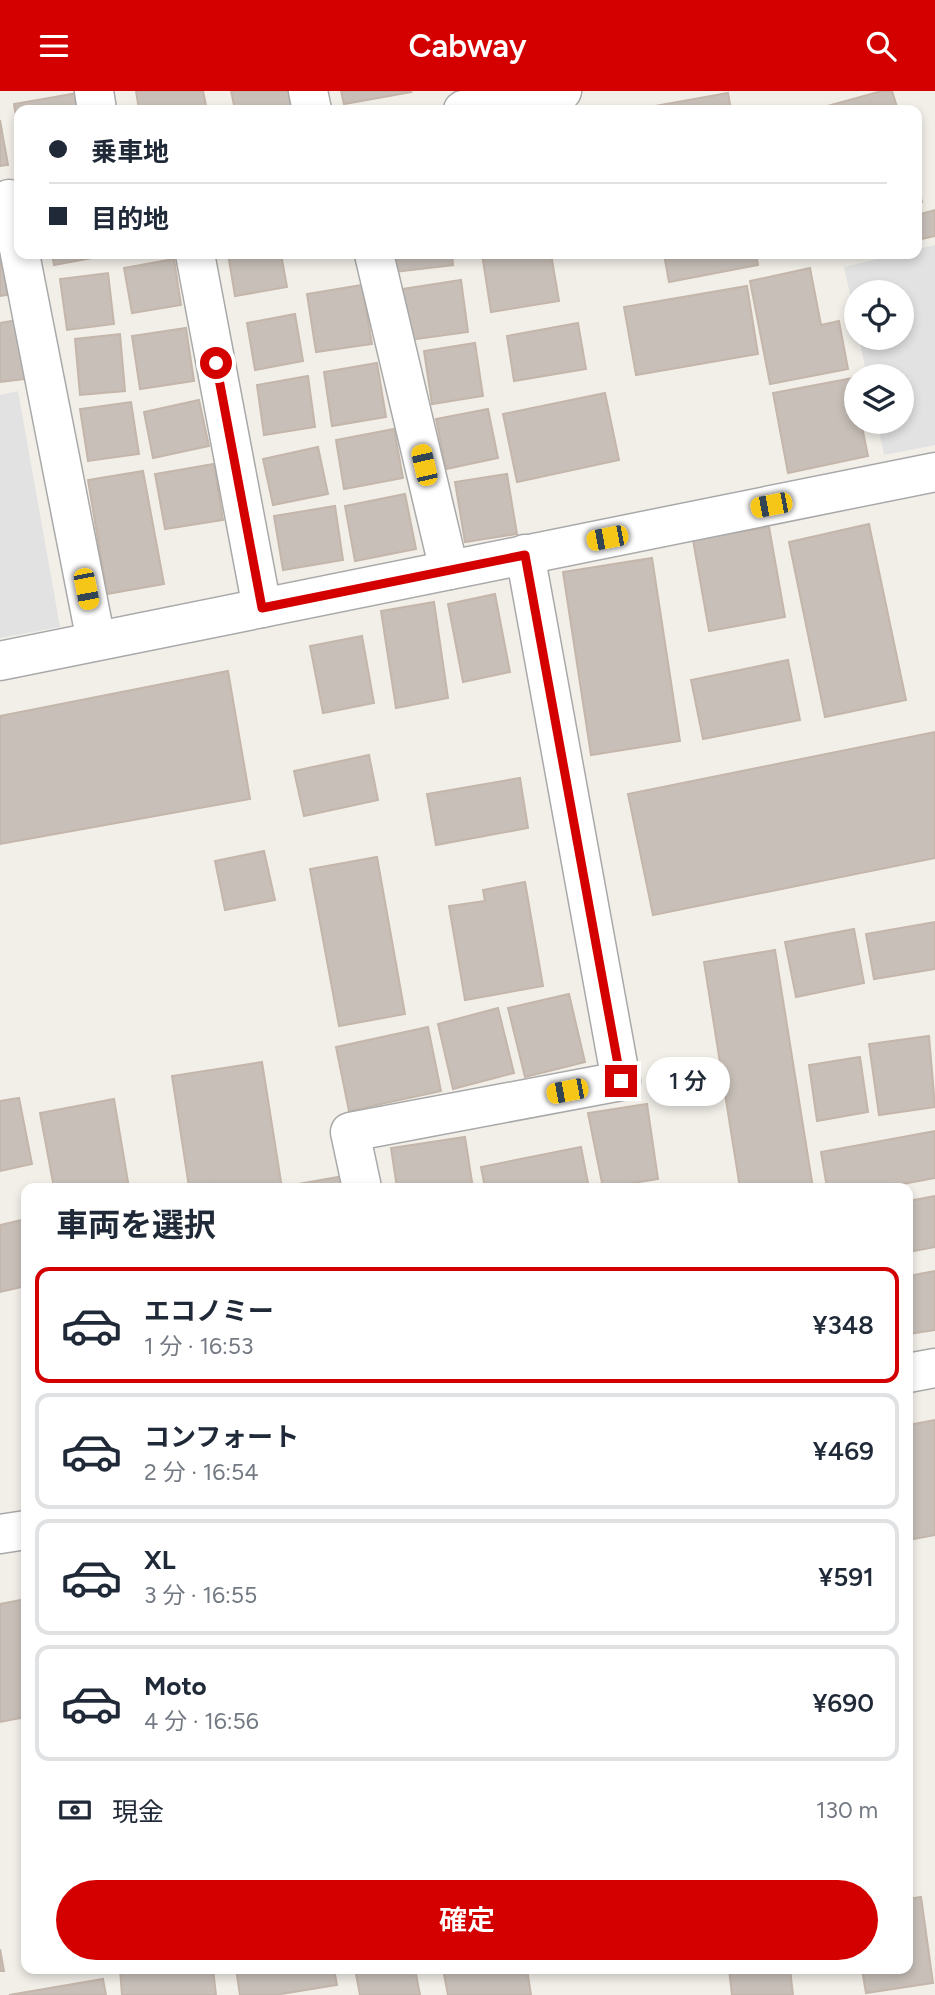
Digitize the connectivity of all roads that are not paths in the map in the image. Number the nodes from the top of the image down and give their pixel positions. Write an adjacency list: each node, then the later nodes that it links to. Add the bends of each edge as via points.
1 (562, 91): 2 (street)
2 (489, 105)
3 (10, 199): 4 (street)
4 (14, 220)
5 (21, 259): 12 (street)
6 (196, 259): 11 (street)
7 (375, 259): 10 (street)
8 (935, 472): 9 (street)
9 (525, 555): 10 (street); 14 (street, via 621,1081 350,1132)
10 (449, 570): 11 (street)
11 (262, 608): 12 (street)
12 (96, 641): 13 (street)
13 (0, 661)
14 (361, 1183)
15 (935, 1368): 16 (street)
16 (913, 1372)
17 (21, 1531): 18 (street)
18 (0, 1534)

